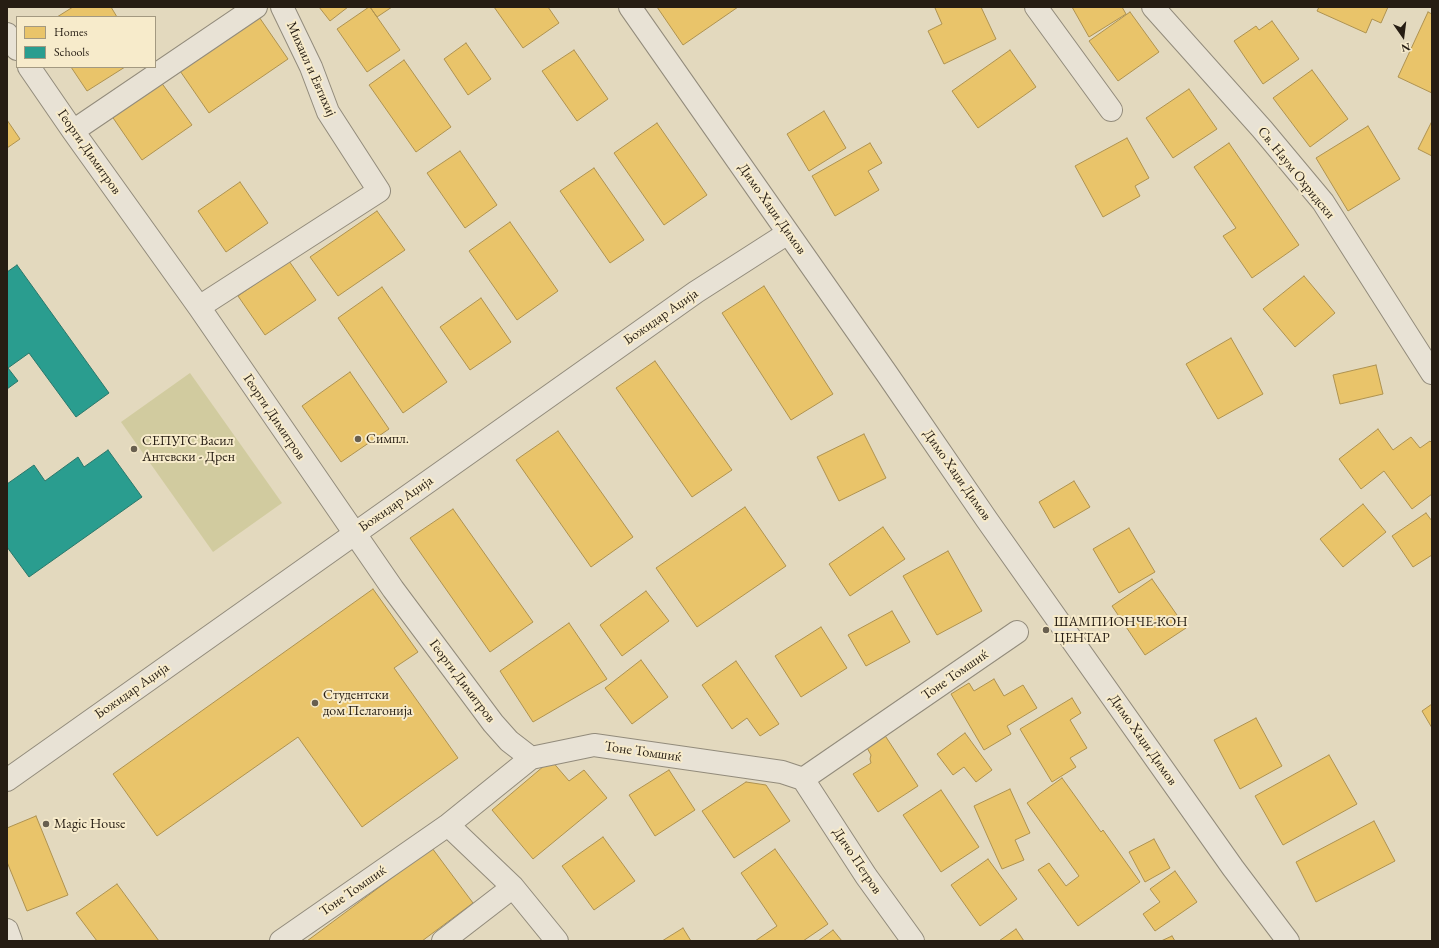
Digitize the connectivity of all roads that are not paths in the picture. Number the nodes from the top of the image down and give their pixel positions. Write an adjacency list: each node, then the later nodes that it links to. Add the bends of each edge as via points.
1 (256, 7): 10 (street)
2 (282, 7): 12 (street, Михаил и Евтихиј, via 311,68 328,112 379,191)
3 (630, 7): 11 (street, Димо Хаџи Димов)
4 (1153, 7): 13 (street, Св. Наум Охридски, via 1323,202)
5 (1041, 10): 9 (street)
6 (7, 34): 7 (street)
7 (16, 48)
8 (31, 68): 10 (street, Георги Димитров)
9 (1111, 110)
10 (74, 131): 12 (street, Георги Димитров)
11 (788, 233): 14 (street, Божидар Аџија, via 696,292); 27 (street, Димо Хаџи Димов, via 1233,868)
12 (198, 307): 14 (street, Георги Димитров)
13 (1432, 373)
14 (355, 534): 16 (street, Георги Димитров, via 493,723 509,741); 18 (street, Божидар Аџија)
15 (1017, 632): 17 (street, Тоне Томшиќ)
16 (531, 758): 17 (street, Тоне Томшиќ, via 594,745 782,772); 19 (street, Тоне Томшиќ)
17 (803, 779): 26 (street, Дичо Петров, via 866,876)
18 (7, 780)
19 (448, 825): 20 (street); 23 (street, Тоне Томшиќ)
20 (513, 886): 24 (street); 25 (street)
21 (7, 930): 22 (street)
22 (11, 941)
23 (281, 941)
24 (442, 941)
25 (557, 941)
26 (913, 941)
27 (1288, 941)

